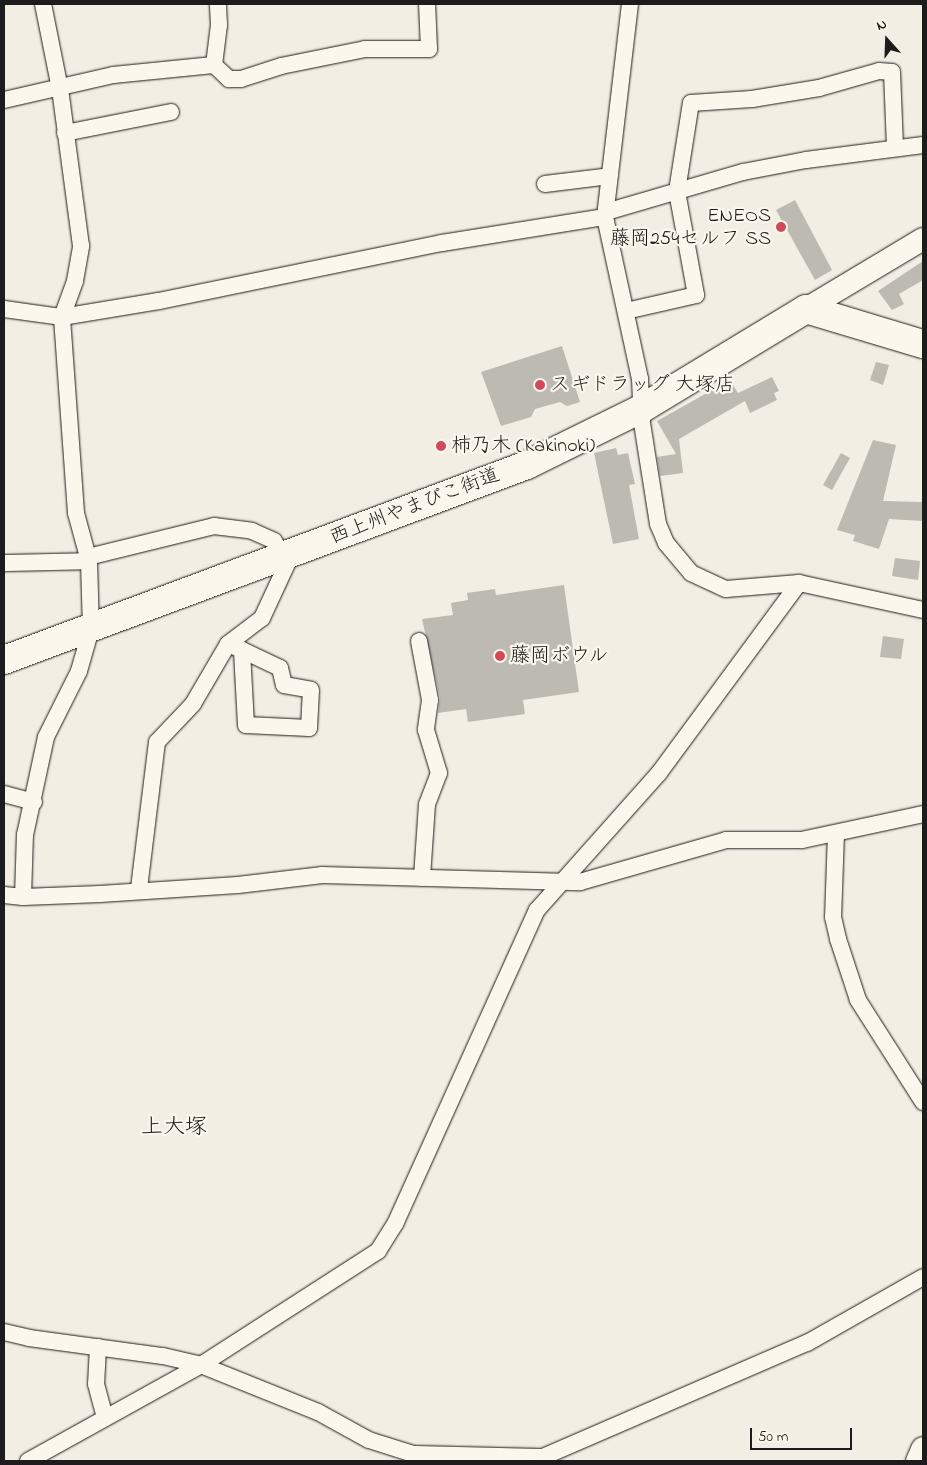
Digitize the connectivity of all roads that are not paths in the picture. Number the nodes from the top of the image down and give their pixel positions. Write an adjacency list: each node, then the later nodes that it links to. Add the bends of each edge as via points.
1 (43, 4): 6 (street)
2 (218, 4): 5 (street)
3 (427, 4): 5 (street, via 429,49 365,49 281,66 241,79 228,79)
4 (630, 4): 12 (street)
5 (214, 65): 6 (street, via 113,75)
6 (60, 89): 7 (street); 9 (street)
7 (4, 100)
8 (171, 112): 9 (street)
9 (65, 133): 20 (street, via 81,246 75,281)
10 (923, 145): 11 (street)
11 (895, 147): 14 (street, via 743,172); 14 (street, via 892,72 879,70 819,88 752,99 690,103)
12 (610, 176): 13 (street); 15 (street)
13 (545, 184)
14 (677, 191): 15 (street); 19 (street, via 696,295)
15 (605, 214): 19 (street); 20 (street)
16 (923, 239): 18 (street)
17 (4, 309): 20 (street)
18 (806, 309): 21 (highway); 22 (highway, 西上州やまびこ街道)
19 (626, 311): 22 (street, via 640,379)
20 (62, 317): 24 (street, via 76,513)
21 (923, 344)
22 (642, 408): 23 (highway, 西上州やまびこ街道, via 527,465); 26 (street, via 658,524 679,561 699,578 726,589)
23 (284, 556): 24 (street, via 274,541 252,531 214,526); 28 (highway, 西上州やまびこ街道); 30 (street, via 287,564 262,618)
24 (88, 559): 25 (street); 28 (street)
25 (4, 563)
26 (799, 583): 27 (street); 37 (street, via 660,772)
27 (923, 610)
28 (91, 629): 31 (highway, 西上州やまびこ街道); 33 (street, via 79,671 46,737)
29 (419, 641): 36 (street, via 430,700 426,730 440,773 427,804)
30 (235, 647): 30 (street, via 280,668 284,685 311,690 309,728 246,725); 38 (street, via 193,704 156,742)
31 (4, 660)
32 (4, 794): 33 (street)
33 (34, 802): 40 (street, via 25,835)
34 (923, 814): 35 (street)
35 (836, 833): 37 (street, via 802,840 726,840 580,882); 41 (street, via 833,917 838,939 858,1000)
36 (422, 878): 37 (street); 38 (street, via 322,875 238,885)
37 (559, 882): 45 (street, via 537,910 396,1222 378,1251)
38 (139, 889): 40 (street)
39 (4, 895): 40 (street)
40 (23, 898)
41 (923, 1102)
42 (923, 1277): 45 (street, via 807,1343 543,1457 413,1454 369,1440 318,1412)
43 (4, 1332): 44 (street)
44 (98, 1347): 45 (street); 46 (street, via 96,1384)
45 (201, 1365): 46 (street)
46 (106, 1418): 48 (street)
47 (923, 1449): 49 (main road)
48 (28, 1461)
49 (918, 1461)

